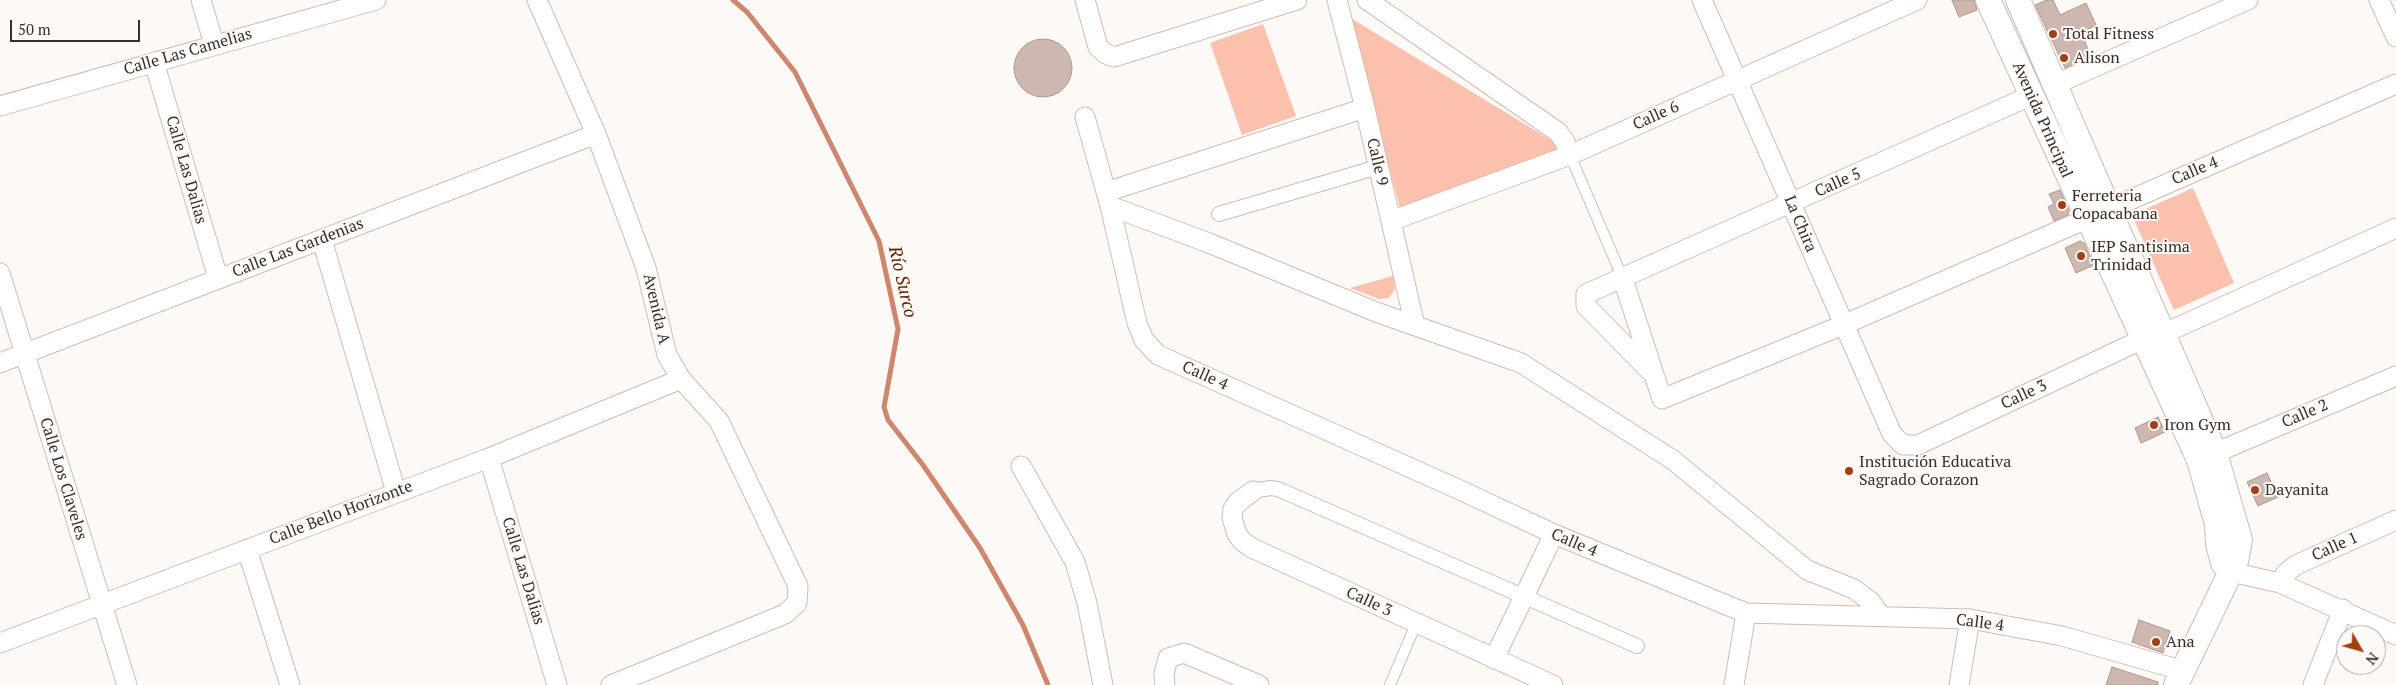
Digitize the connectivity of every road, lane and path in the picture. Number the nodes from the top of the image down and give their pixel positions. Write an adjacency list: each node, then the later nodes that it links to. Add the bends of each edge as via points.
1 (201, 0): 15 (street)
2 (376, 0): 15 (street, Calle Las Camelias)
3 (537, 0): 24 (street, Avenida A)
4 (1084, 0): 5 (street, via 1098,47 1114,57)
5 (1297, 0)
6 (1337, 0): 22 (street, Calle 9)
7 (1367, 0): 25 (street, via 1558,132)
8 (1702, 0): 17 (street, La Chira)
9 (1917, 0): 17 (street, Calle 6)
10 (1988, 0): 20 (street, Avenida Principal)
11 (2018, 0): 18 (street, Avenida Principal)
12 (2248, 0): 18 (street)
13 (2379, 0): 14 (street)
14 (2396, 37)
15 (214, 44): 16 (street, Calle Las Camelias)
16 (154, 62): 21 (street, Calle Las Camelias); 36 (street, Calle Las Dalias)
17 (1738, 80): 25 (street, Calle 6); 28 (street, La Chira)
18 (2056, 84): 29 (street, Avenida Principal)
19 (2396, 84): 29 (street, Calle 4)
20 (2030, 96): 28 (street, Calle 5); 31 (street, Avenida Principal)
21 (0, 106)
22 (1365, 108): 26 (street, Calle 9); 27 (street)
23 (1085, 117): 27 (street, Calle 4)
24 (596, 134): 34 (street, Calle Las Gardenias); 45 (street, Avenida A, via 646,268 667,355)
25 (1570, 155): 32 (street, Calle 6); 37 (lane)
26 (1378, 167): 30 (street); 32 (street, Calle 9)
27 (1108, 199): 39 (street); 53 (street, Calle 4, via 1137,323 1144,340 1158,355)
28 (1791, 204): 37 (street, Calle 5); 38 (street, La Chira)
29 (2109, 208): 31 (street, Calle 4); 40 (street, Avenida Principal)
30 (1219, 214)
31 (2087, 218): 38 (street, Calle 4); 40 (street, Avenida Principal)
32 (1391, 221): 39 (street, Calle 9)
33 (2396, 228): 40 (street, Calle 3)
34 (322, 240): 36 (street, Calle Las Gardenias); 51 (street)
35 (0, 273): 41 (street, Calle Los Claveles)
36 (218, 278): 41 (street, Calle Las Gardenias)
37 (1624, 279): 43 (street); 43 (street, Calle 5, via 1586,294 1586,306)
38 (1843, 325): 43 (street, Calle 4, via 1662,398); 46 (street, La Chira, via 1892,434)
39 (1415, 326): 61 (street, via 1521,364 1673,460 1807,570 1854,589)
40 (2153, 336): 46 (street, Calle 3, via 1918,445); 47 (street, Avenida Principal); 55 (street, Avenida Principal, via 2199,460 2217,524 2223,563)
41 (24, 354): 42 (street, Calle Las Gardenias); 58 (street, Calle Los Claveles)
42 (0, 363)
43 (1655, 376)
44 (2396, 376): 47 (street, Calle 2)
45 (681, 379): 48 (street, Calle Bello Horizonte); 72 (street, Avenida A, via 719,421 798,586 797,603 785,614)
46 (1903, 445)
47 (2215, 453): 55 (street, Avenida Principal, via 2240,540)
48 (489, 458): 51 (street, Calle Bello Horizonte); 71 (street, Calle Las Dalias)
49 (1021, 466): 73 (street, via 1075,562 1087,603)
50 (1253, 491): 57 (street, via 1278,489); 63 (street, Calle 3, via 1233,508 1233,526 1242,541)
51 (396, 492): 54 (street, Calle Bello Horizonte)
52 (2396, 520): 56 (street, Calle 1, via 2296,566)
53 (1554, 534): 57 (street); 60 (street, Calle 4)
54 (247, 549): 58 (street, Calle Bello Horizonte); 70 (street)
55 (2231, 572): 56 (street); 68 (street, Avenida Principal)
56 (2280, 583): 59 (street)
57 (1524, 597): 66 (street); 67 (street)
58 (103, 604): 65 (street, Calle Bello Horizonte); 69 (street, Calle Los Claveles)
59 (2343, 609): 64 (street); 80 (street)
60 (1746, 613): 61 (street, Calle 4); 78 (street)
61 (1882, 616): 62 (street, Calle 4)
62 (1970, 619): 68 (street, Calle 4, via 2062,636); 79 (street)
63 (1416, 624): 67 (street, Calle 3); 76 (lane)
64 (2396, 634)
65 (0, 643)
66 (1637, 646)
67 (1494, 659): 77 (street, Calle 3)
68 (2180, 678)
69 (127, 685)
70 (290, 685)
71 (558, 685)
72 (611, 685)
73 (1102, 685)
74 (1165, 685): 75 (street, via 1168,658 1184,653)
75 (1259, 685)
76 (1390, 685)
77 (1553, 685)
78 (1734, 685)
79 (1960, 685)
80 (2313, 685)

